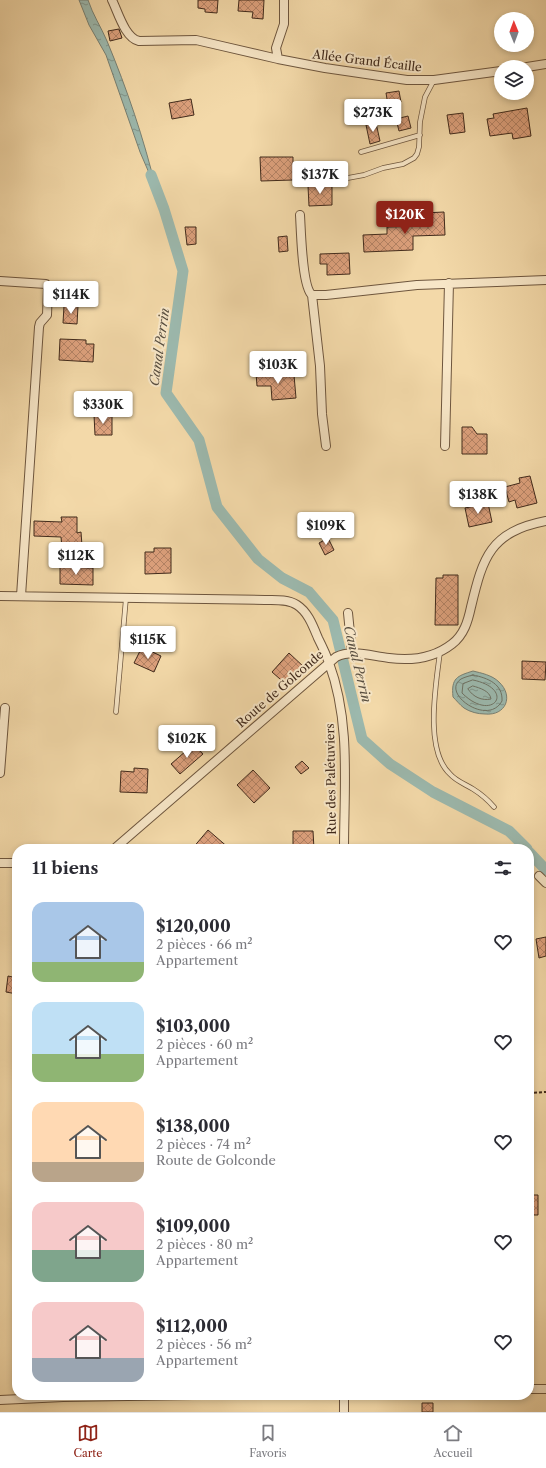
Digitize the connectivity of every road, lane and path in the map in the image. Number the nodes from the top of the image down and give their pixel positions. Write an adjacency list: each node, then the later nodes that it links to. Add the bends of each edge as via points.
1 (112, 0): 3 (street, Allée Grand Écaille, via 126,29 135,40 196,40)
2 (284, 0): 3 (street, via 283,28 276,48)
3 (278, 59): 7 (street, Allée Grand Écaille, via 371,76)
4 (546, 64): 5 (street)
5 (534, 66)
6 (494, 72): 7 (street, Allée Grand Écaille)
7 (434, 80): 8 (lane, via 422,109)
8 (420, 135): 9 (lane); 10 (lane, via 417,154 409,162)
9 (361, 152)
10 (337, 180)
11 (300, 215): 15 (street, via 305,279 308,291)
12 (546, 280): 14 (street)
13 (0, 281): 20 (street, via 46,284 48,288 47,315 39,327)
14 (449, 283): 15 (street); 17 (street)
15 (312, 295): 16 (street)
16 (326, 446)
17 (445, 446)
18 (546, 521): 23 (street, Route de Golconde, via 512,532 487,555 465,628 453,644)
19 (0, 596): 20 (street, Rue des Palétuviers)
20 (21, 596): 21 (street, Rue des Palétuviers)
21 (126, 598): 25 (street, Rue des Palétuviers, via 292,602 307,615); 27 (lane)
22 (348, 613): 24 (street)
23 (440, 652): 24 (street, Route de Golconde, via 419,659); 29 (lane, via 434,715 438,755 450,775 484,797)
24 (352, 653): 25 (street, Route de Golconde, via 340,655)
25 (329, 662): 30 (street, Route de Golconde); 31 (street, Rue des Palétuviers, via 340,704 344,738)
26 (5, 708): 28 (street)
27 (116, 712)
28 (0, 773)
29 (494, 807)
30 (120, 844)
31 (344, 844)
32 (0, 862): 33 (street)
33 (12, 863)
34 (539, 876): 35 (street)
35 (546, 883)
36 (546, 1092): 37 (path)
37 (534, 1093)
38 (534, 1389): 39 (street)
39 (546, 1389)
40 (12, 1399): 41 (street)
41 (0, 1400)
42 (344, 1400): 43 (street)
43 (344, 1412)

